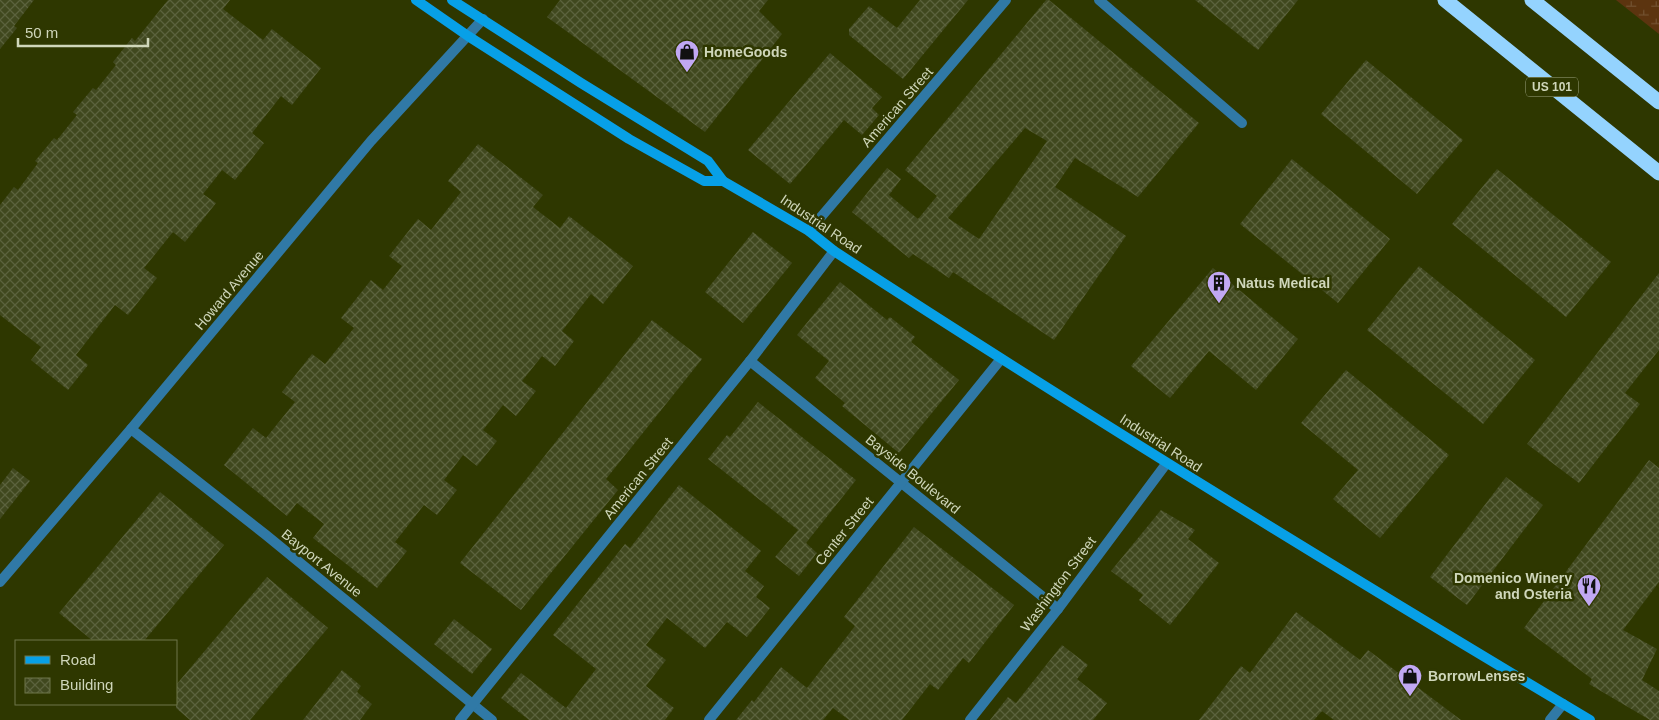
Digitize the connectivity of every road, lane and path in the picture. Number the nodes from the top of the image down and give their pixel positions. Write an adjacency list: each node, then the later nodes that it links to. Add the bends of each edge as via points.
1 (416, 0): 8 (main road, Industrial Road)
2 (452, 0): 7 (main road, Industrial Road)
3 (1006, 0): 13 (street, American Street)
4 (1099, 0): 10 (street)
5 (1446, 0): 11 (highway, US 101)
6 (1532, 0): 9 (highway)
7 (483, 19): 8 (street, Howard Avenue); 12 (main road, Industrial Road, via 708,161)
8 (468, 36): 12 (main road, Industrial Road, via 629,139 704,181); 17 (street, Howard Avenue, via 371,141)
9 (1659, 102)
10 (1242, 123)
11 (1659, 173)
12 (723, 181): 13 (main road, Industrial Road)
13 (809, 231): 14 (main road, Industrial Road)
14 (834, 251): 15 (main road, Industrial Road); 16 (street, American Street)
15 (1001, 359): 18 (main road, Industrial Road); 19 (street, Center Street)
16 (750, 360): 19 (street, Bayside Boulevard); 22 (street, American Street)
17 (132, 429): 20 (street, Howard Avenue); 22 (street, Bayport Avenue)
18 (1166, 464): 21 (street, Washington Street); 23 (main road, Industrial Road)
19 (901, 482): 21 (street, Bayside Boulevard); 26 (street, Center Street)
20 (0, 582)
21 (1058, 609): 27 (street, Washington Street)
22 (472, 704): 24 (street, American Street); 25 (street, Bayport Avenue)
23 (1562, 704): 28 (street); 29 (main road, Industrial Road)
24 (460, 720)
25 (492, 720)
26 (709, 720)
27 (970, 720)
28 (1550, 720)
29 (1590, 720)

